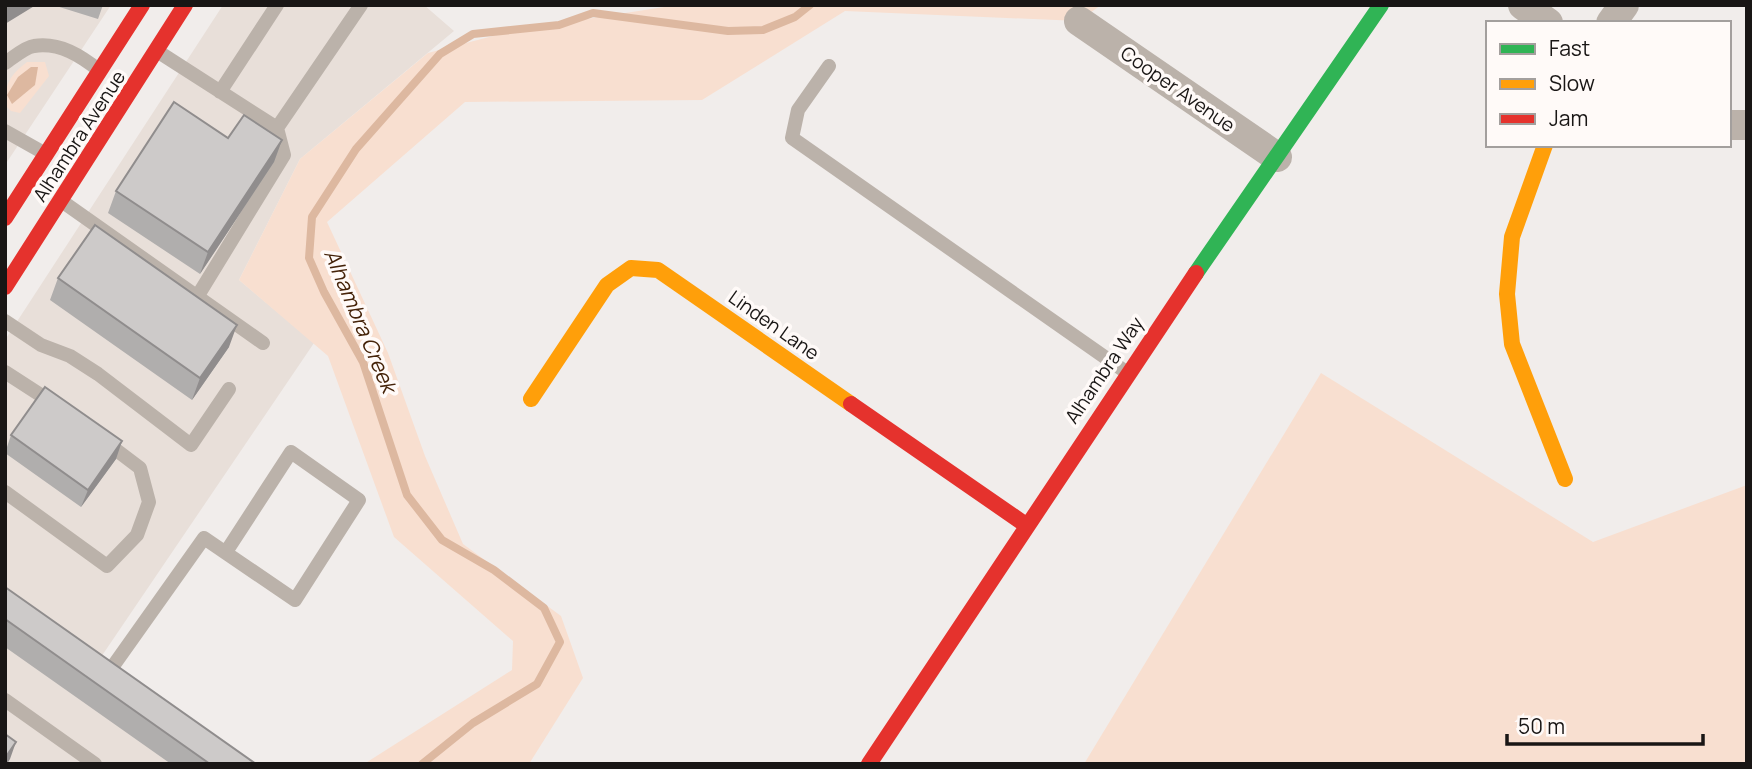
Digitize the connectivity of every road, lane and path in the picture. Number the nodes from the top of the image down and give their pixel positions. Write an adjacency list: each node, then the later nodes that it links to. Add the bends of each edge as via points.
1 (142, 5): 14 (street, Alhambra Avenue)
2 (185, 5): 11 (street, Alhambra Avenue)
3 (277, 5): 15 (lane)
4 (361, 5): 16 (lane)
5 (1381, 5): 20 (street, Alhambra Way)
6 (1523, 5): 9 (street)
7 (1624, 5): 10 (street)
8 (1079, 21): 20 (street, Cooper Avenue)
9 (1545, 21)
10 (1612, 21)
11 (156, 50): 15 (lane); 21 (street, Alhambra Avenue)
12 (5, 63): 14 (lane, via 32,46 60,48 79,55)
13 (829, 66): 28 (lane, via 798,110 792,138)
14 (101, 72): 19 (street, Alhambra Avenue)
15 (220, 92): 16 (lane)
16 (277, 128): 24 (lane, via 284,155)
17 (5, 131): 19 (lane)
18 (1544, 147): 33 (street, via 1512,237 1507,294 1512,344)
19 (47, 154): 22 (street, Alhambra Avenue)
20 (1277, 157): 28 (street, Alhambra Way)
21 (62, 201): 23 (street, Alhambra Avenue); 24 (lane)
22 (5, 218)
23 (5, 287)
24 (197, 296): 26 (lane)
25 (5, 321): 29 (lane, via 98,373 191,445)
26 (263, 343)
27 (5, 372): 31 (lane)
28 (1127, 373): 35 (street, Alhambra Way)
29 (229, 389)
30 (531, 399): 35 (street, Linden Lane, via 607,285 631,268 658,270)
31 (66, 412)
32 (87, 428): 34 (lane, via 140,468 149,502 138,535 107,566)
33 (1565, 479)
34 (5, 492)
35 (1026, 525): 40 (street, Alhambra Way)
36 (226, 552): 36 (lane, via 295,600 359,500 290,452); 37 (lane, via 204,538)
37 (110, 668)
38 (5, 700): 39 (lane)
39 (96, 764)
40 (869, 764)

